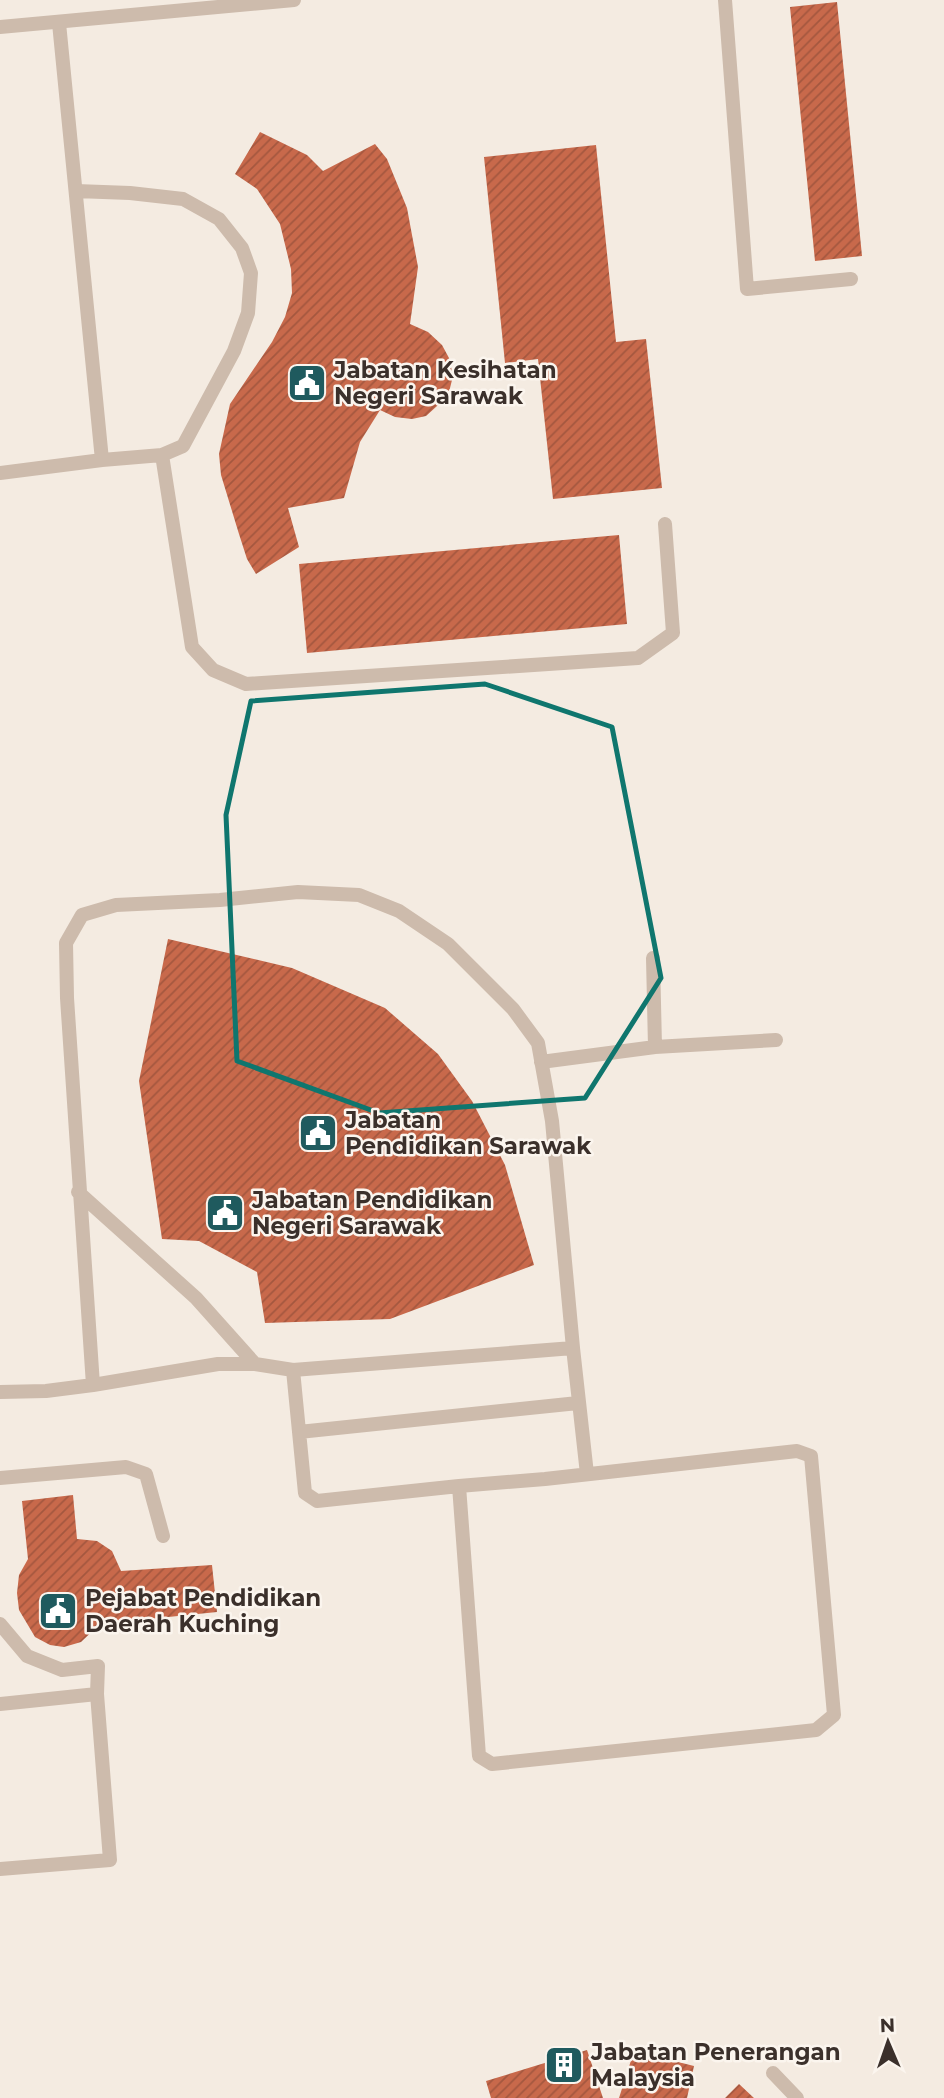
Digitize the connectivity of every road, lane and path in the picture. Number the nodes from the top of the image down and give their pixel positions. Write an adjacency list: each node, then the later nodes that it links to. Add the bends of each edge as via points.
1 (293, 0): 3 (lane)
2 (725, 0): 6 (lane, via 747,289)
3 (60, 23): 4 (lane); 5 (lane)
4 (0, 27)
5 (76, 191): 7 (lane, via 183,199 219,219 242,248 251,273 248,313 234,351 183,446); 8 (lane)
6 (851, 279)
7 (162, 455): 8 (lane); 10 (lane, via 192,647 213,670 246,684 638,659 673,633)
8 (102, 460): 9 (lane)
9 (0, 473)
10 (664, 524)
11 (653, 958): 13 (lane)
12 (775, 1040): 13 (lane)
13 (655, 1047): 14 (lane)
14 (541, 1062): 15 (lane, via 538,1043 513,1009 448,944 399,911 359,895 298,892 105,908 82,915 66,943); 16 (lane, via 552,1121)
15 (78, 1192): 17 (lane, via 196,1298); 19 (lane)
16 (573, 1348): 18 (lane); 21 (lane)
17 (254, 1364): 18 (lane); 19 (lane, via 218,1364)
18 (293, 1370): 22 (lane)
19 (93, 1385): 20 (lane)
20 (0, 1392)
21 (578, 1403): 22 (lane); 23 (lane)
22 (299, 1432): 25 (lane, via 305,1493 317,1501)
23 (587, 1474): 25 (lane); 25 (lane, via 797,1451 811,1456 834,1715 816,1730 492,1764 479,1756)
24 (0, 1478): 26 (lane, via 126,1467 146,1474)
25 (458, 1486)
26 (163, 1535)
27 (0, 1624): 28 (lane, via 27,1656 62,1671 98,1666)
28 (97, 1693): 29 (lane); 30 (lane, via 110,1860)
29 (0, 1704)
30 (0, 1869)
31 (773, 2073): 32 (lane)
32 (797, 2098)

